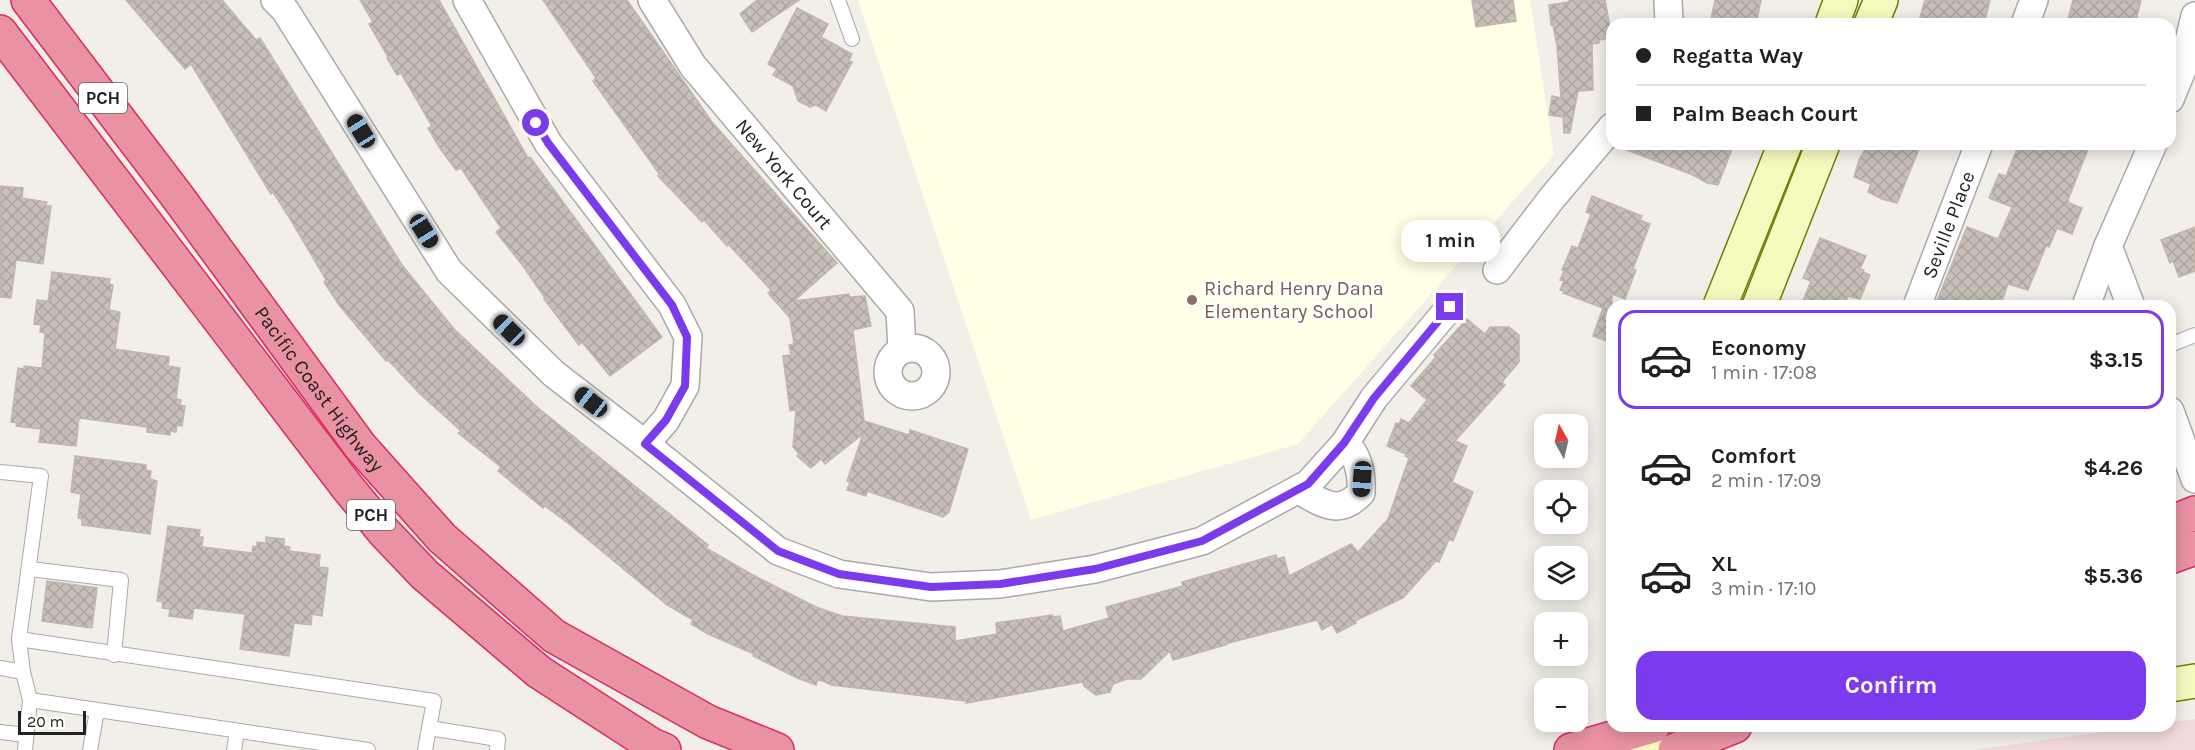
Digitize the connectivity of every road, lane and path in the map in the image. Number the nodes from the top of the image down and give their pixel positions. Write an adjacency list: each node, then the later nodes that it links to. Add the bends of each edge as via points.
1 (28, 0): 45 (highway, Pacific Coast Highway / PCH, via 360,446 442,538)
2 (275, 0): 36 (street, via 285,10 449,271 554,374)
3 (467, 0): 36 (street, via 548,143 672,305 687,337 685,386 666,420)
4 (652, 0): 33 (street, New York Court, via 693,66 900,311)
5 (838, 0): 16 (lane)
6 (1668, 0): 11 (street)
7 (1841, 0): 12 (street)
8 (1881, 0): 13 (street)
9 (2034, 0): 14 (street)
10 (2195, 16): 17 (street)
11 (1669, 18)
12 (1834, 18)
13 (1874, 18)
14 (2027, 18)
15 (0, 32): 66 (highway, Pacific Coast Highway / PCH, via 384,532 425,575 539,672)
16 (852, 39)
17 (2176, 84)
18 (1606, 134): 24 (street)
19 (1783, 150): 25 (street)
20 (1821, 150): 26 (street)
21 (1977, 150): 27 (street, Seville Place)
22 (2150, 150): 23 (street)
23 (2108, 246): 28 (street); 29 (street)
24 (1497, 270)
25 (1722, 300)
26 (1761, 300)
27 (1919, 300)
28 (2088, 300)
29 (2129, 300)
30 (1456, 301): 35 (street, via 1374,398)
31 (2195, 335): 32 (lane)
32 (2176, 343)
33 (902, 350)
34 (2176, 435): 38 (street)
35 (1344, 443): 39 (street); 39 (street, via 1359,464 1361,493 1352,502 1335,507)
36 (645, 444): 39 (street, via 778,551 839,574 931,587 1000,584 1095,569 1202,541)
37 (0, 472): 44 (lane, via 41,476)
38 (2195, 479)
39 (1299, 490)
40 (2195, 513): 41 (highway)
41 (2176, 521)
42 (2195, 548): 43 (highway)
43 (2176, 555)
44 (30, 569): 46 (lane); 47 (lane, via 121,580)
45 (554, 636): 67 (highway, via 627,690); 68 (highway, Pacific Coast Highway / PCH, via 708,722)
46 (19, 639): 47 (lane); 49 (lane)
47 (114, 655): 54 (lane, via 434,701)
48 (0, 668): 49 (lane)
49 (23, 672): 52 (lane)
50 (2195, 681): 51 (street)
51 (2176, 684)
52 (30, 700): 53 (lane); 59 (lane)
53 (97, 711): 55 (lane); 61 (lane)
54 (429, 728): 64 (lane); 65 (lane, via 498,739)
55 (237, 731): 62 (lane); 63 (lane)
56 (0, 732): 59 (lane)
57 (1645, 732): 69 (highway)
58 (1721, 732): 70 (highway)
59 (26, 735): 60 (lane)
60 (25, 750)
61 (90, 750)
62 (234, 750)
63 (368, 750)
64 (425, 750)
65 (497, 750)
66 (664, 750)
67 (738, 750)
68 (777, 750)
69 (1571, 750)
70 (1675, 750)

